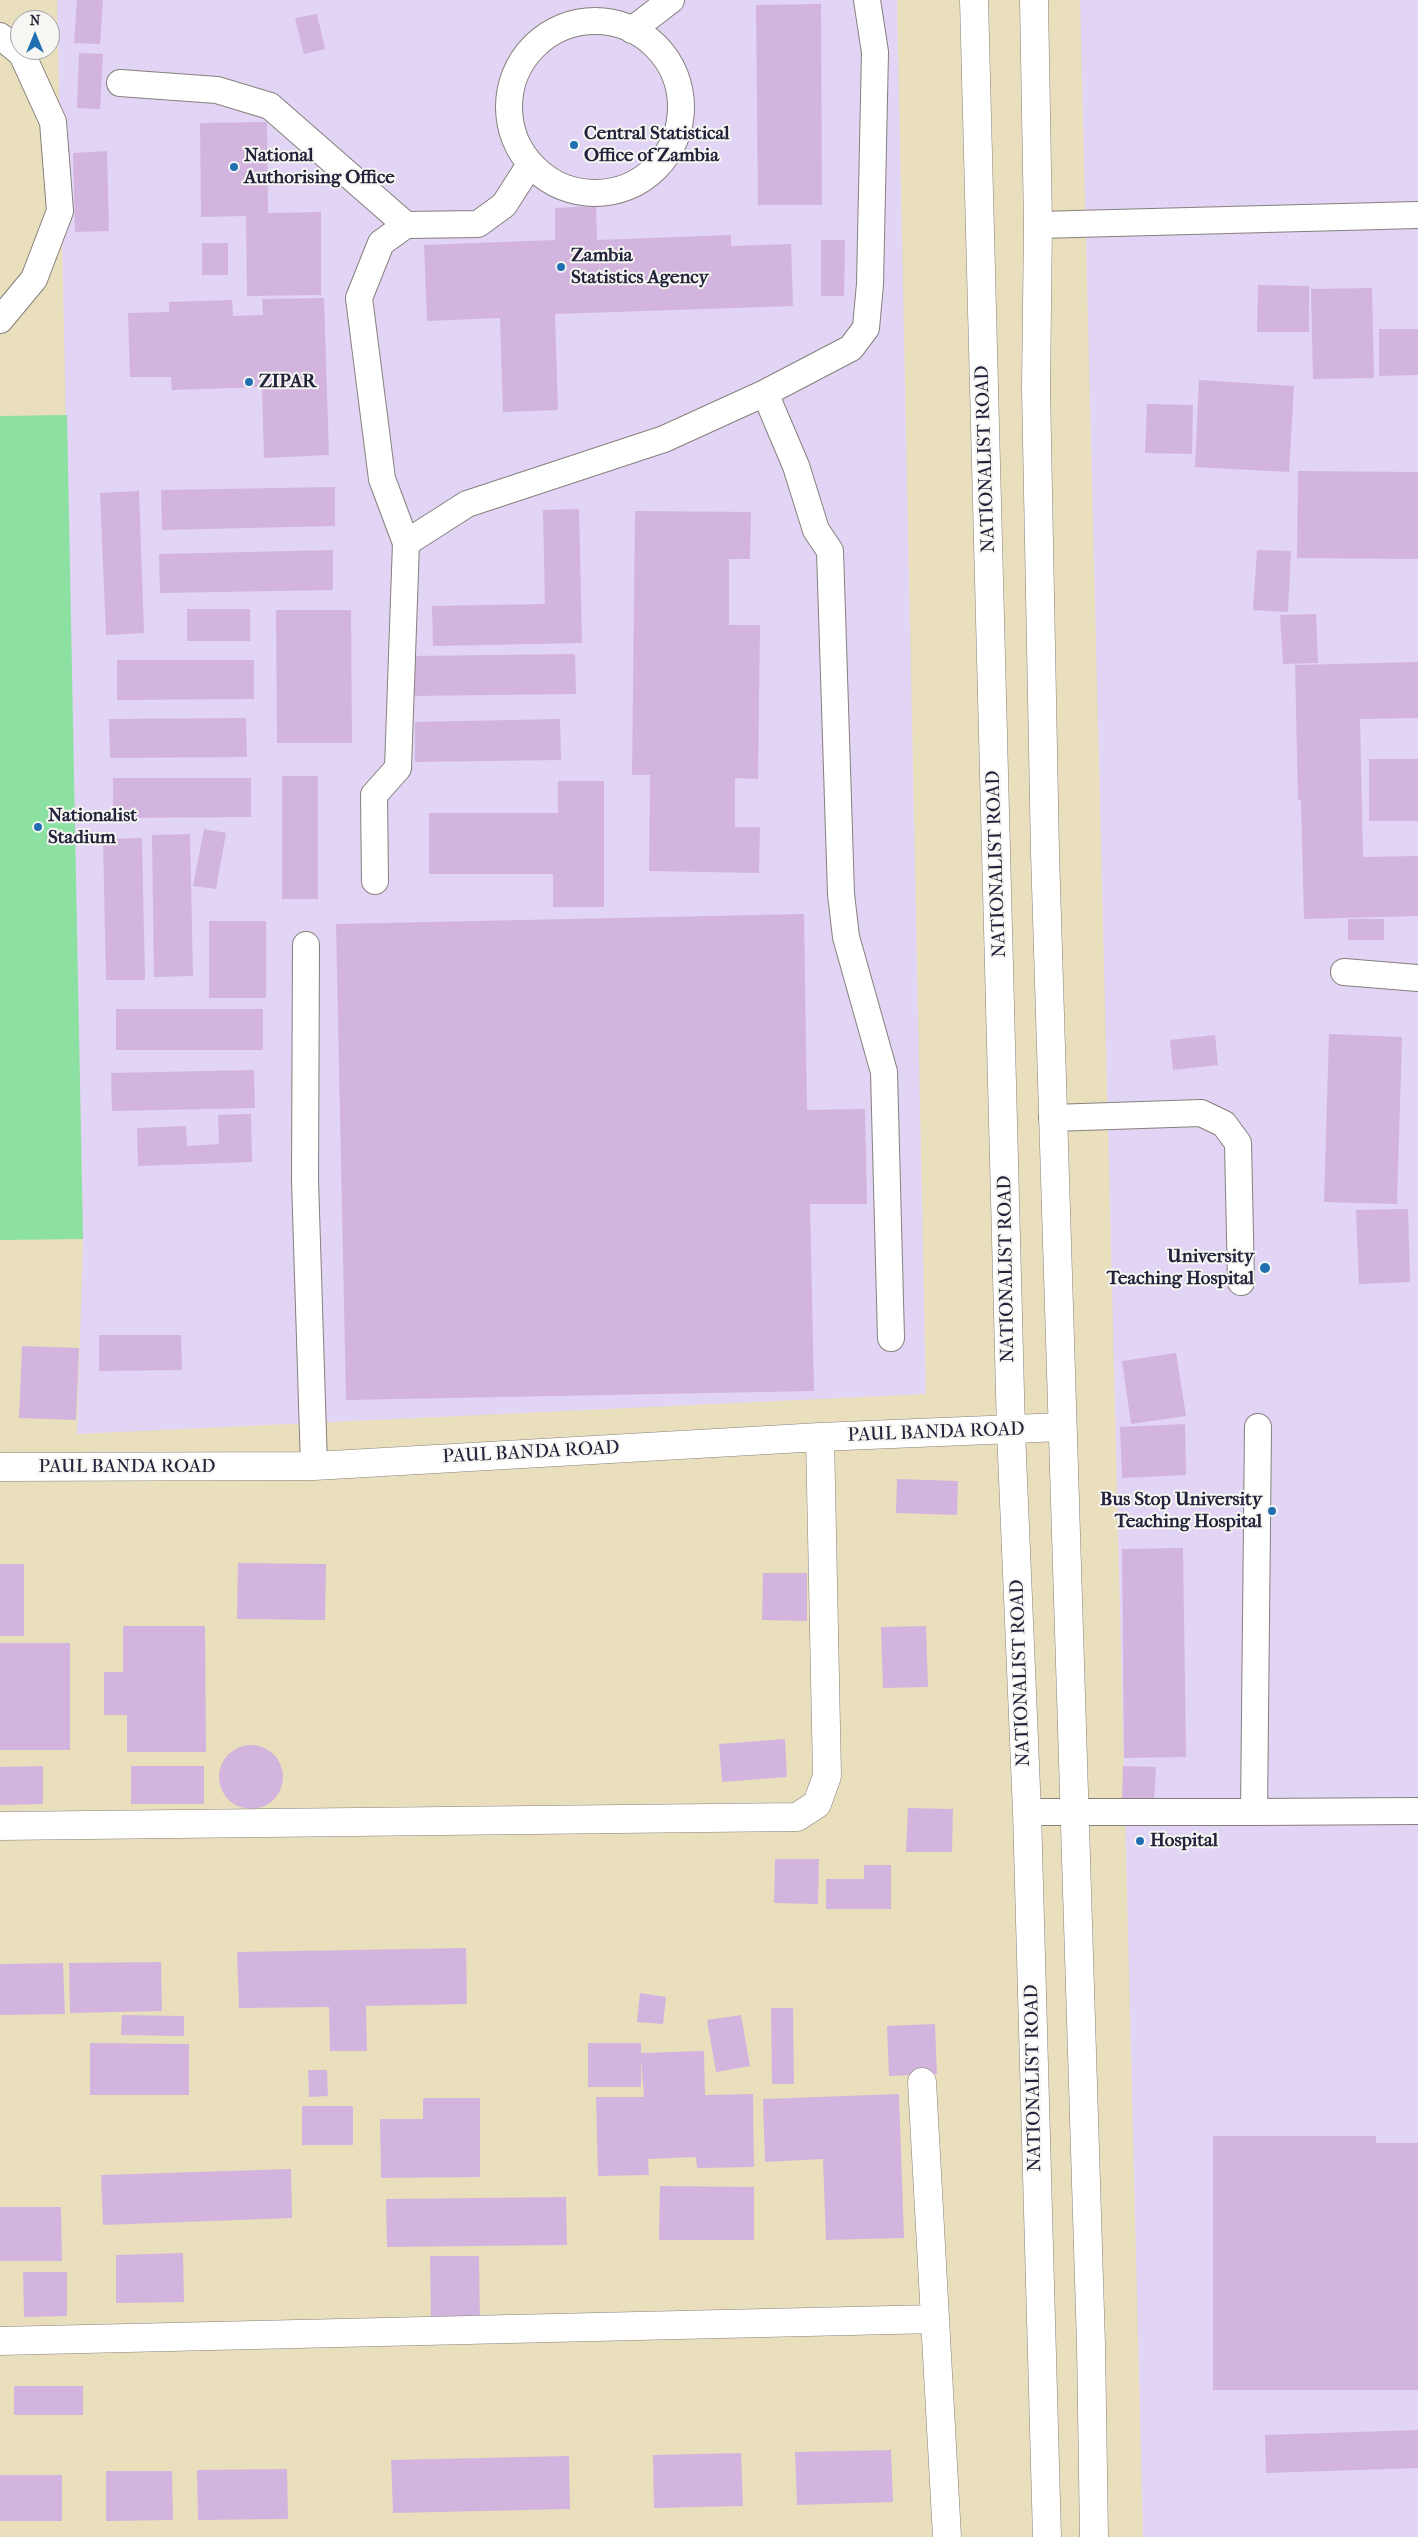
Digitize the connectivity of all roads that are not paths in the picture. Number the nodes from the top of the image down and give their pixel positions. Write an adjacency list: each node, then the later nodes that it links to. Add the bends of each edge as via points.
1 (671, 0): 6 (lane)
2 (867, 0): 14 (lane, via 875,52 870,284 866,328 851,348)
3 (974, 0): 25 (main road, NATIONALIST ROAD)
4 (1034, 0): 12 (main road)
5 (580, 10): 6 (lane); 9 (lane, via 547,33 522,60 510,95 514,132)
6 (632, 30): 9 (lane, via 659,46 674,71 680,101 677,132 664,160 642,181 613,192 584,194 555,184)
7 (0, 36): 13 (lane, via 22,54 53,122 60,211 34,279)
8 (120, 83): 11 (lane, via 217,90 270,106)
9 (529, 166): 11 (lane, via 504,205 478,224)
10 (1418, 216): 12 (lane)
11 (406, 225): 15 (lane, via 381,243 360,298 382,479)
12 (1038, 225): 20 (main road, via 1036,398)
13 (0, 320)
14 (765, 393): 15 (lane, via 664,440 467,504); 22 (lane, via 796,466 816,530 830,551 841,894 846,937 884,1072)
15 (406, 543): 16 (lane, via 398,768 374,794)
16 (375, 881)
17 (306, 945): 27 (lane, via 305,1180)
18 (1344, 972): 19 (lane)
19 (1418, 978)
20 (1052, 1118): 21 (lane, via 1201,1113 1224,1124 1238,1143); 23 (main road)
21 (1241, 1282)
22 (891, 1338)
23 (1062, 1427): 25 (main road, PAUL BANDA ROAD); 29 (main road)
24 (1258, 1427): 32 (lane)
25 (1011, 1431): 26 (main road, PAUL BANDA ROAD); 31 (main road, NATIONALIST ROAD)
26 (820, 1437): 27 (main road, PAUL BANDA ROAD); 33 (main road, via 827,1776 817,1804 796,1817)
27 (314, 1466): 28 (main road, PAUL BANDA ROAD)
28 (0, 1467)
29 (1073, 1811): 31 (lane); 32 (lane); 39 (main road, via 1091,2344)
30 (1418, 1811): 32 (lane)
31 (1027, 1812): 38 (main road, NATIONALIST ROAD)
32 (1254, 1812)
33 (0, 1826)
34 (922, 2082): 35 (main road)
35 (935, 2319): 36 (main road); 37 (main road)
36 (0, 2341)
37 (947, 2537)
38 (1047, 2537)
39 (1094, 2537)

